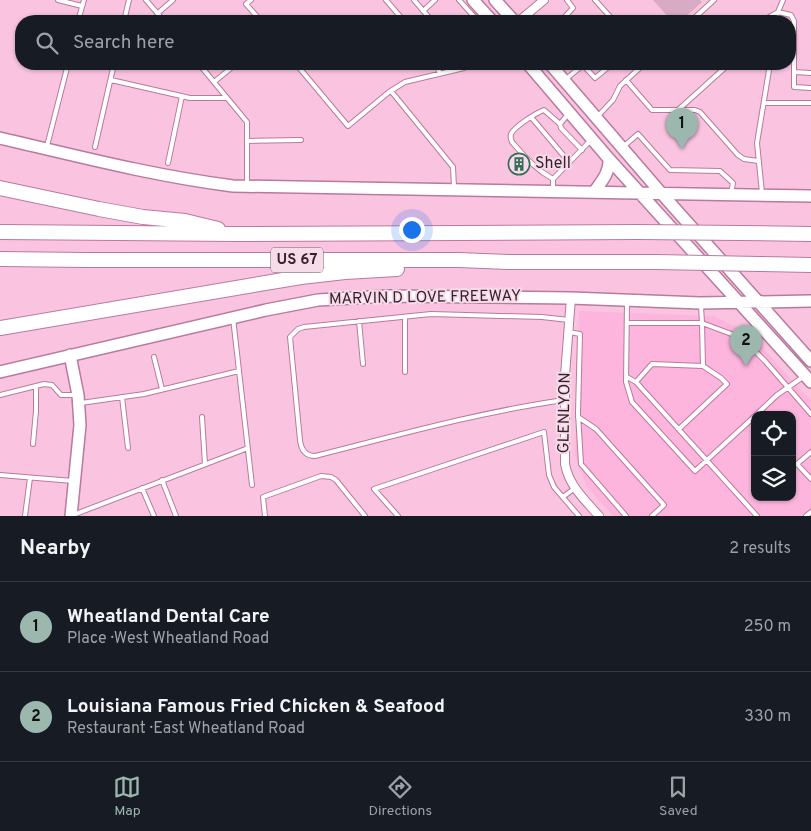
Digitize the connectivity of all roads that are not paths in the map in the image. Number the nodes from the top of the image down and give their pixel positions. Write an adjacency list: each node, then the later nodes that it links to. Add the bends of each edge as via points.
1 (58, 0): 18 (lane)
2 (84, 0): 18 (lane)
3 (129, 0): 23 (lane)
4 (146, 0): 21 (lane)
5 (173, 0): 21 (lane)
6 (251, 0): 24 (lane, via 246,4)
7 (386, 0): 25 (lane)
8 (414, 0): 19 (lane)
9 (435, 0): 19 (lane)
10 (459, 0): 27 (lane)
11 (473, 0): 28 (main road)
12 (496, 0): 29 (main road)
13 (544, 0): 30 (street)
14 (567, 0): 31 (lane, via 574,8)
15 (595, 0): 32 (lane)
16 (714, 0): 33 (lane)
17 (783, 0): 20 (lane)
18 (82, 6): 22 (lane)
19 (423, 11): 26 (lane)
20 (778, 12): 34 (lane); 35 (lane); 36 (lane)
21 (158, 14)
22 (80, 15)
23 (125, 15)
24 (256, 15)
25 (399, 15)
26 (427, 15)
27 (473, 15)
28 (487, 15)
29 (509, 15)
30 (526, 15)
31 (567, 15)
32 (609, 15)
33 (697, 15)
34 (773, 15)
35 (777, 15)
36 (791, 15)
37 (66, 70): 77 (lane)
38 (112, 70): 55 (lane)
39 (204, 70): 58 (lane)
40 (229, 70): 58 (lane)
41 (301, 70): 61 (lane, via 348,126)
42 (438, 70): 54 (lane)
43 (452, 70): 54 (lane)
44 (533, 70): 59 (main road)
45 (555, 70): 56 (main road)
46 (576, 70): 56 (lane)
47 (588, 70): 48 (lane, via 595,78)
48 (605, 70)
49 (637, 70): 57 (lane)
50 (722, 70): 66 (lane)
51 (769, 70): 64 (lane)
52 (794, 72): 53 (lane); 60 (lane, via 794,87)
53 (811, 73)
54 (440, 74): 61 (lane, via 405,82)
55 (110, 80): 62 (lane); 75 (lane)
56 (564, 80): 69 (main road)
57 (626, 80): 66 (lane, via 652,110); 69 (lane)
58 (214, 82): 63 (lane)
59 (548, 87): 67 (main road); 69 (main road, via 583,118)
60 (811, 88)
61 (391, 91): 86 (lane, via 453,167)
62 (182, 96): 63 (lane); 82 (lane)
63 (227, 98): 74 (lane, via 247,122)
64 (764, 103): 65 (lane); 80 (lane, via 757,143)
65 (811, 103)
66 (678, 110): 80 (lane, via 700,112 738,155)
67 (570, 112): 70 (lane); 72 (main road)
68 (530, 117): 70 (lane, via 544,110); 81 (lane); 83 (lane, via 512,134 512,142 537,170)
69 (596, 118): 76 (main road)
70 (560, 124): 78 (lane)
71 (0, 138): 77 (main road)
72 (593, 138): 78 (lane); 79 (main road)
73 (302, 140): 74 (lane)
74 (247, 141): 84 (lane)
75 (95, 147)
76 (622, 148): 90 (main road); 91 (lane, via 638,134 670,170 720,171 733,183)
77 (46, 149): 84 (main road, via 202,182)
78 (582, 150): 81 (lane)
79 (609, 159): 88 (main road, via 608,171); 89 (main road)
80 (758, 161): 92 (lane)
81 (569, 162): 83 (lane)
82 (168, 163)
83 (553, 179): 87 (lane)
84 (247, 186): 86 (main road)
85 (0, 188): 95 (highway, via 143,217 186,221)
86 (454, 190): 87 (main road)
87 (553, 191): 88 (main road)
88 (594, 192): 89 (main road)
89 (641, 194): 90 (main road); 106 (main road)
90 (662, 194): 91 (main road); 104 (main road)
91 (731, 195): 92 (main road)
92 (762, 195): 93 (main road)
93 (811, 196)
94 (0, 232): 95 (highway, US 67)
95 (236, 234): 96 (highway, US 67, bridge)
96 (811, 234)
97 (0, 259): 98 (highway, MARVIN D LOVE FREEWAY / US 67)
98 (85, 260): 99 (highway, MARVIN D LOVE FREEWAY / US 67); 101 (highway, via 34,267)
99 (508, 262): 100 (highway, MARVIN D LOVE FREEWAY / US 67, bridge); 114 (highway, via 301,277)
100 (811, 265)
101 (0, 267)
102 (571, 298): 103 (main road, MARVIN D LOVE FREEWAY); 109 (main road, MARVIN D LOVE FREEWAY, via 354,297 318,300); 110 (street, GLENLYON)
103 (627, 300): 107 (main road, MARVIN D LOVE FREEWAY); 113 (lane)
104 (757, 301): 105 (main road, MARVIN D LOVE FREEWAY); 106 (main road, MARVIN D LOVE FREEWAY); 118 (main road)
105 (811, 301)
106 (739, 302): 107 (main road, MARVIN D LOVE FREEWAY); 124 (main road)
107 (700, 303): 112 (lane)
108 (405, 317): 110 (lane, via 431,314); 111 (lane); 123 (lane)
109 (233, 318): 116 (main road, MARVIN D LOVE FREEWAY); 121 (lane)
110 (569, 320): 115 (street, GLENLYON)
111 (359, 322): 119 (lane); 133 (lane, via 304,327 290,337 301,449 309,456 520,406)
112 (702, 322): 113 (lane); 120 (lane); 128 (lane, via 742,338)
113 (627, 324): 125 (lane)
114 (0, 328)
115 (568, 332): 133 (street, GLENLYON); 137 (lane, via 580,334)
116 (70, 355): 122 (main road, MARVIN D LOVE FREEWAY); 132 (main road)
117 (154, 358): 129 (lane)
118 (811, 362)
119 (364, 364)
120 (704, 366): 126 (lane, via 652,364); 139 (lane, via 727,384)
121 (239, 371): 129 (lane); 142 (lane)
122 (0, 372)
123 (405, 372)
124 (809, 376): 128 (lane)
125 (626, 377): 126 (lane); 144 (lane, via 632,402 695,471)
126 (636, 382): 139 (lane)
127 (36, 386): 130 (lane); 132 (lane, via 52,385 61,394); 140 (lane)
128 (788, 387): 134 (lane); 135 (lane)
129 (162, 389): 131 (lane)
130 (0, 395)
131 (122, 397): 132 (lane); 141 (lane)
132 (78, 399): 150 (main road, via 80,425)
133 (564, 400): 153 (street, GLENLYON, via 565,464)
134 (760, 411)
135 (811, 414)
136 (202, 417): 145 (lane)
137 (578, 417): 165 (lane, via 581,464); 166 (lane, via 596,429 664,505)
138 (751, 419): 144 (lane)
139 (679, 429): 144 (lane)
140 (33, 444)
141 (128, 448)
142 (248, 448): 145 (lane); 151 (lane)
143 (811, 452): 148 (lane, via 797,464)
144 (707, 460): 167 (lane)
145 (205, 464): 149 (lane)
146 (0, 475): 147 (lane)
147 (30, 478): 150 (lane); 156 (lane)
148 (811, 479)
149 (162, 480): 152 (lane); 159 (lane)
150 (74, 481): 157 (main road)
151 (252, 485)
152 (142, 488): 157 (lane); 158 (lane)
153 (575, 488): 154 (lane); 164 (street, GLENLYON)
154 (563, 497): 162 (lane, via 549,475 544,432 374,489); 163 (lane)
155 (811, 512): 168 (lane)
156 (25, 516)
157 (71, 516)
158 (154, 516)
159 (176, 516)
160 (265, 516): 161 (lane, via 263,497 321,476 336,480)
161 (365, 516)
162 (398, 516)
163 (579, 516)
164 (599, 516)
165 (626, 516)
166 (652, 516)
167 (757, 516)
168 (806, 516)

